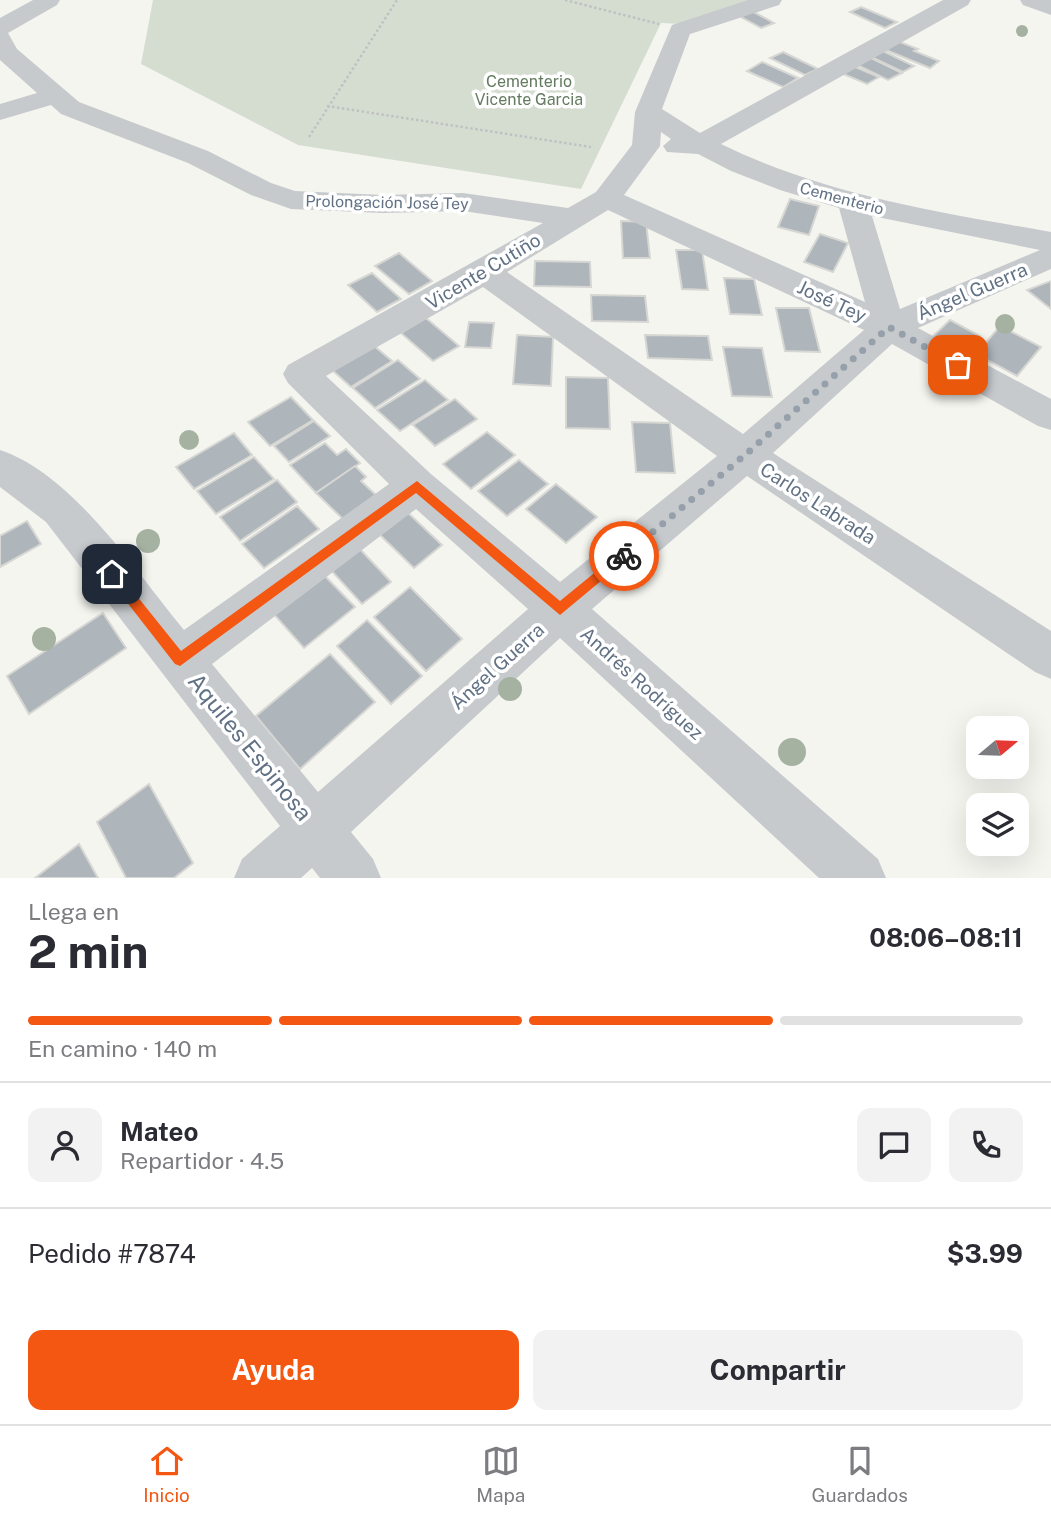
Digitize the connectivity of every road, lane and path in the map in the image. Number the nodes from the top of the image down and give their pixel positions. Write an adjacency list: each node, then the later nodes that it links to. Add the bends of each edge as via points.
1 (49, 0): 9 (street)
2 (397, 0): 13 (path)
3 (565, 0): 7 (path)
4 (771, 0): 10 (street)
5 (960, 0): 18 (street)
6 (1031, 0): 8 (street)
7 (581, 1): 10 (path)
8 (1051, 8)
9 (0, 28)
10 (680, 30): 15 (street)
11 (0, 38): 12 (street, Prolongación José Tey, via 6,52)
12 (53, 96): 14 (street); 22 (street, Prolongación José Tey, via 69,108 198,156 290,200 463,202)
13 (327, 106): 16 (path); 19 (path)
14 (0, 112)
15 (648, 112): 17 (street); 18 (street, Cementerio)
16 (309, 137)
17 (646, 146): 18 (street); 20 (street, Vicente Cutiño)
18 (697, 146): 21 (street, Cementerio, via 773,179)
19 (591, 147)
20 (607, 198): 22 (street, Vicente Cutiño); 26 (street, José Tey)
21 (853, 204): 23 (street, Cementerio); 26 (street)
22 (570, 218): 25 (street, Vicente Cutiño)
23 (1051, 242)
24 (1051, 257): 26 (street, Ángel Guerra)
25 (484, 272): 27 (street, Vicente Cutiño); 29 (street, Carlos Labrada)
26 (889, 327): 28 (street, José Tey); 29 (street, Ángel Guerra)
27 (301, 374): 31 (street, Andrés Rodríguez)
28 (1051, 416)
29 (745, 455): 32 (street, Ángel Guerra); 33 (street, Carlos Labrada)
30 (0, 466): 34 (street, Aquiles Espinosa, via 61,510)
31 (417, 486): 32 (street, Andrés Rodríguez); 34 (street)
32 (560, 609): 35 (street, Ángel Guerra); 38 (street, Andrés Rodríguez)
33 (1051, 657)
34 (180, 660): 35 (street, Aquiles Espinosa)
35 (316, 829): 36 (street, Ángel Guerra); 37 (street, Aquiles Espinosa)
36 (261, 878)
37 (354, 878)
38 (859, 878)

